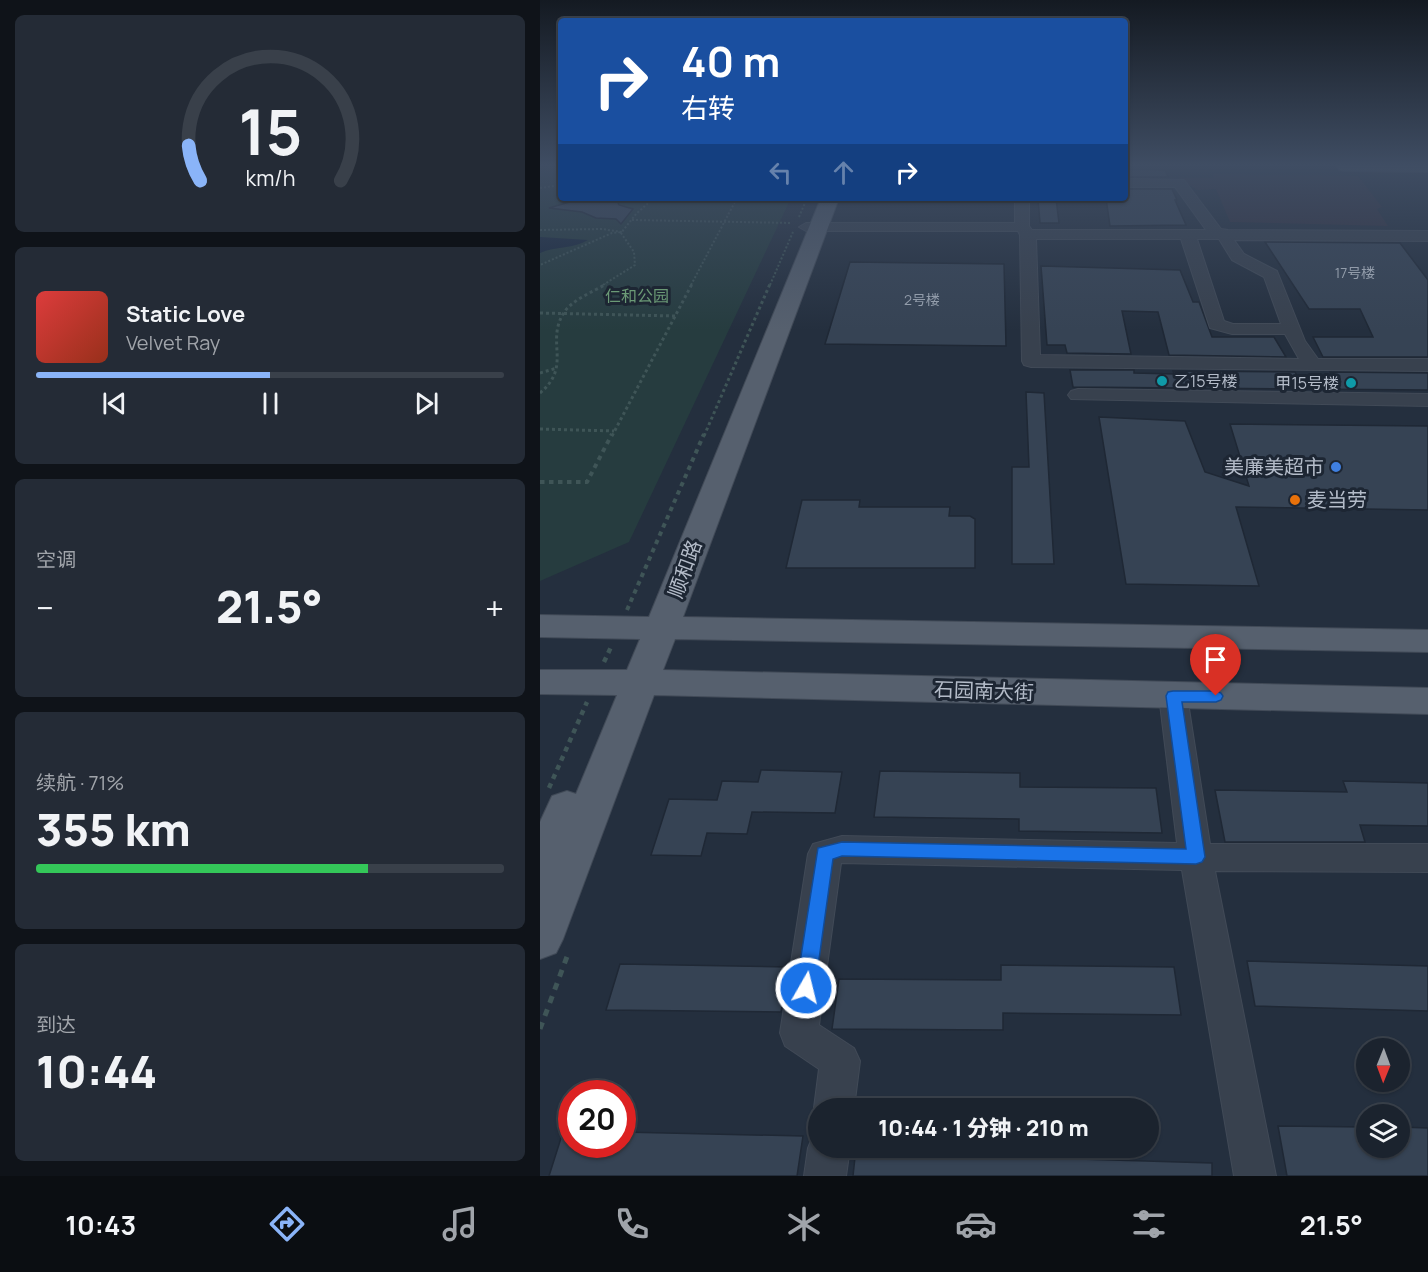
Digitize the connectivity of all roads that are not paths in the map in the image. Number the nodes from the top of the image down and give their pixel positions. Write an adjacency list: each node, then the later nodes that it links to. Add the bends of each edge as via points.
1 (809, 221): 5 (main road, 顺和路)
2 (811, 221): 5 (main road, 顺和路)
3 (1024, 221): 6 (street)
4 (1209, 221): 7 (street)
5 (807, 226): 6 (street); 16 (main road, 顺和路)
6 (1025, 231): 8 (street); 11 (street, via 1031,361)
7 (1219, 233): 8 (street); 9 (street); 10 (street, via 1238,257 1271,274)
8 (1187, 234): 10 (street, via 1216,324 1232,329)
9 (1428, 236)
10 (1292, 329): 11 (street)
11 (1313, 365): 12 (street)
12 (1428, 365)
13 (1078, 395): 14 (street)
14 (1428, 400)
15 (540, 626): 16 (main road)
16 (641, 628): 17 (main road); 19 (main road, 顺和路)
17 (1428, 641)
18 (540, 682): 19 (main road, 石园南大街)
19 (618, 682): 20 (main road, 石园南大街); 24 (main road, 顺和路); 25 (main road, 顺和路)
20 (1173, 696): 21 (main road, 石园南大街); 22 (street)
21 (1428, 701)
22 (1196, 857): 23 (street); 26 (street, via 842,849 825,854 799,1033 840,1061); 29 (street)
23 (1428, 858)
24 (540, 873)
25 (540, 939)
26 (835, 1098)
27 (828, 1158): 28 (street)
28 (825, 1176)
29 (1255, 1176)

